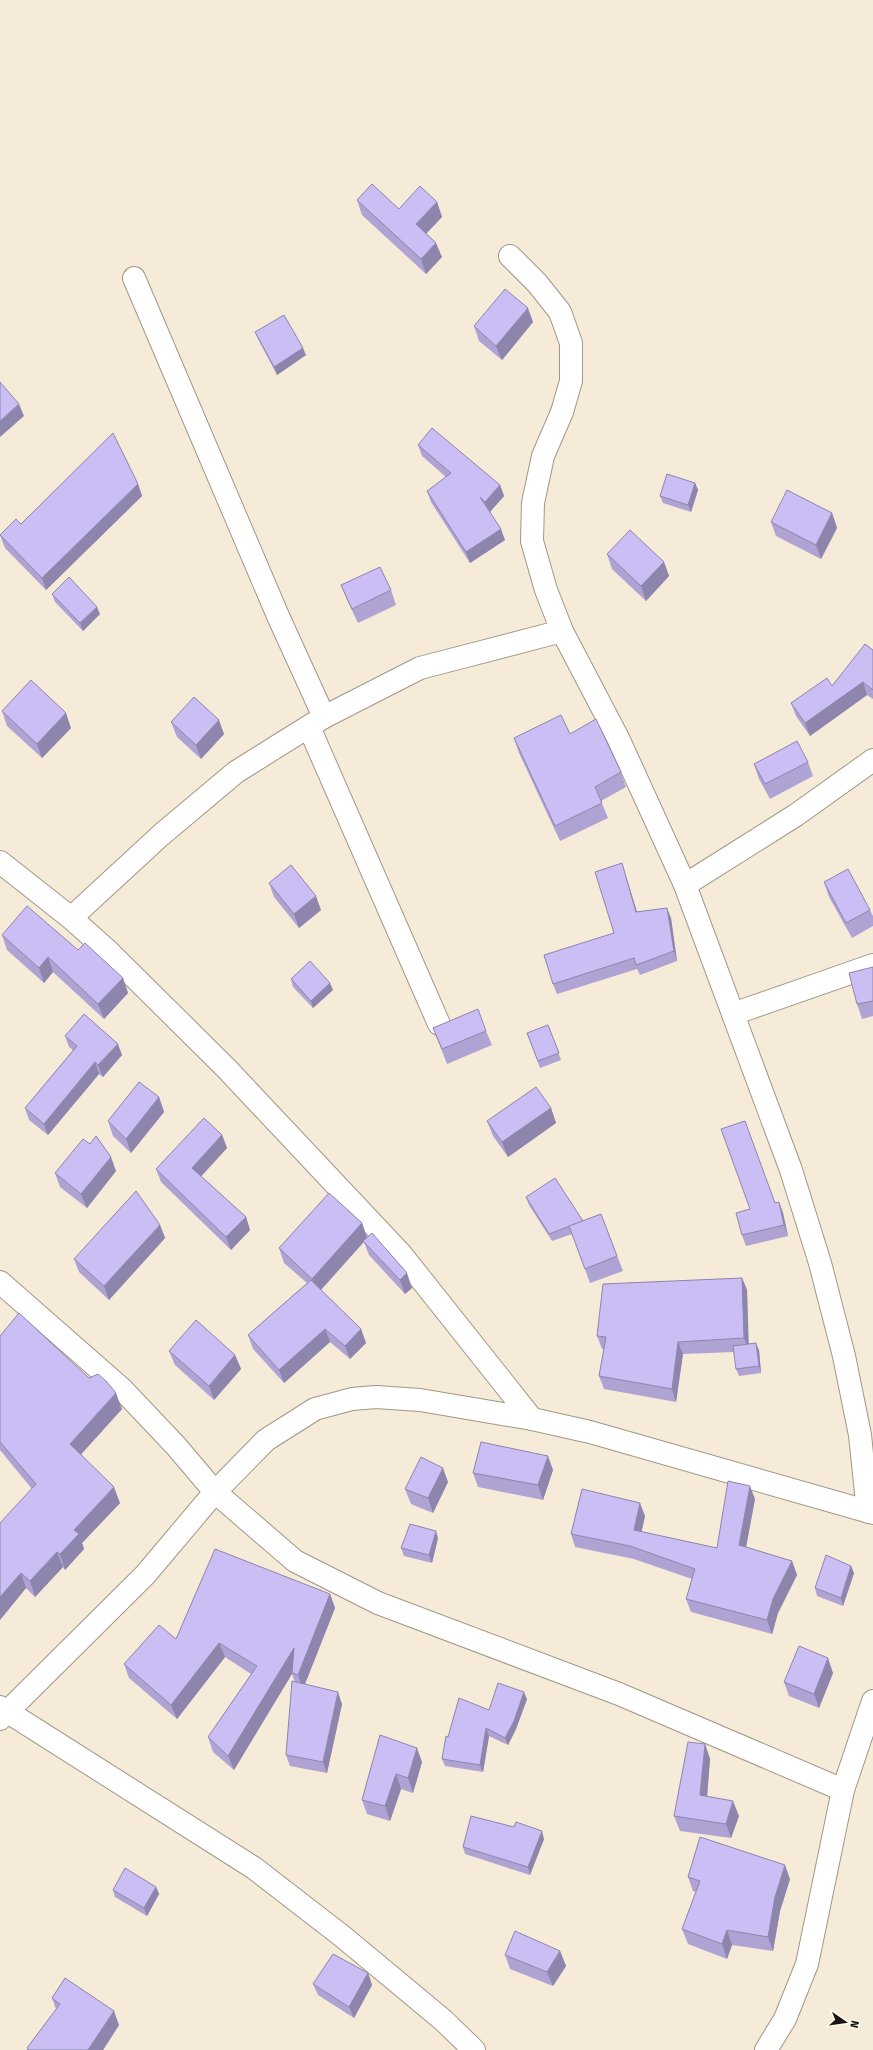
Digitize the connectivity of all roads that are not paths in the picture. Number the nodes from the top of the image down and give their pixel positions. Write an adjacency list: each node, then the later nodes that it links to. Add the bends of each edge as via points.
1 (510, 256): 3 (street, via 537,282 560,312 571,343 570,381 562,412 543,456 533,503 532,541 546,590)
2 (134, 278): 4 (street, via 262,580)
3 (562, 631): 4 (street, via 420,668); 7 (street, via 618,738)
4 (317, 722): 8 (street, via 236,772 161,835); 11 (street)
5 (873, 760): 7 (street, via 796,815)
6 (0, 862): 8 (street)
7 (685, 885): 10 (street)
8 (71, 918): 13 (street, via 226,1068 401,1254)
9 (873, 965): 10 (street)
10 (733, 1014): 15 (street, via 791,1170 820,1263 844,1356 860,1435)
11 (439, 1024)
12 (0, 1282): 14 (street, via 122,1390 176,1446)
13 (532, 1419): 14 (street, via 420,1400 376,1397 352,1399 315,1409 266,1440); 15 (street, via 590,1432)
14 (214, 1492): 17 (street, via 145,1575); 18 (street, via 295,1561 378,1603 619,1694)
15 (870, 1512)
16 (873, 1701): 18 (street)
17 (2, 1713): 19 (street, via 254,1868 342,1936 443,2020)
18 (844, 1790): 20 (street, via 807,1964 785,2020)
19 (474, 2050)
20 (766, 2050)

